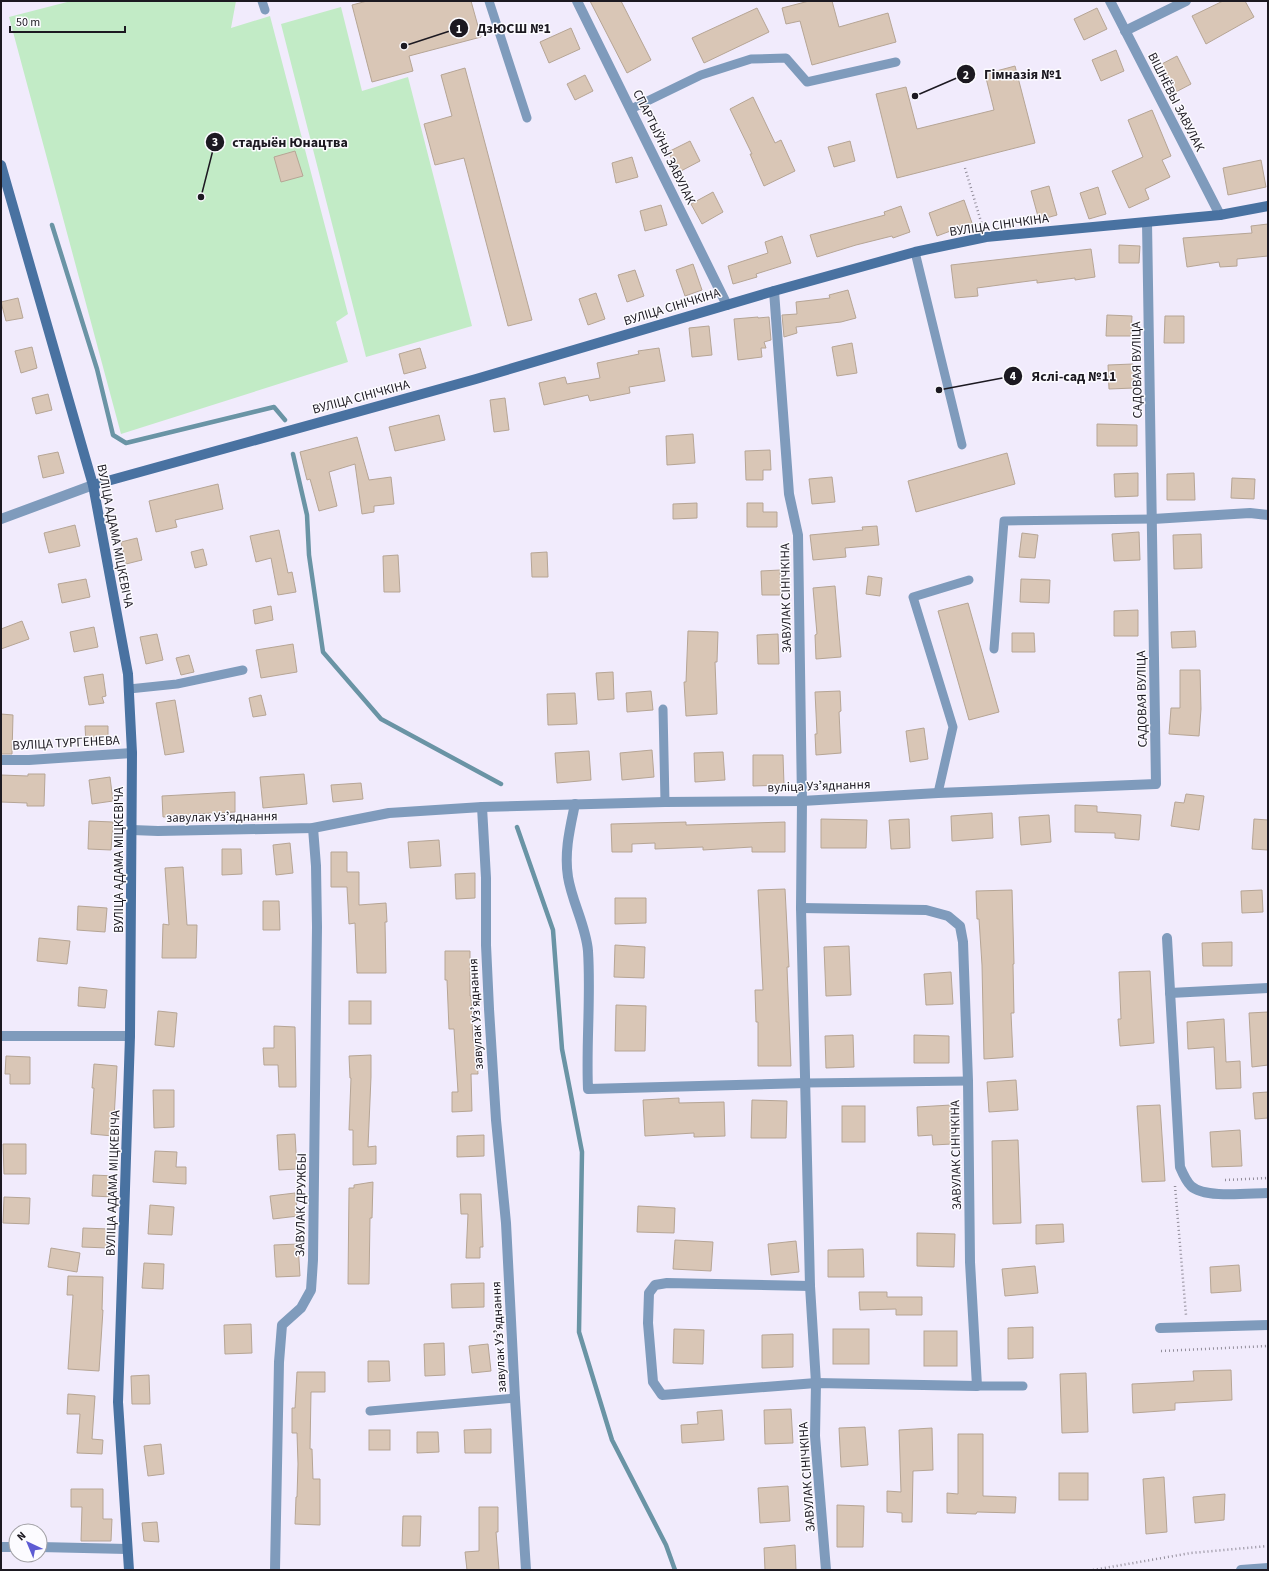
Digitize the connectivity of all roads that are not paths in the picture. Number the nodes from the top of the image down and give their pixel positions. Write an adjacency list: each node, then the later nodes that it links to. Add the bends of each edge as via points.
1 (489, 1): 8 (lane)
2 (577, 1): 7 (street, СПАРТЫЎНЫ ЗАВУЛАК)
3 (1110, 1): 5 (street, ВІШНЁВЫ ЗАВУЛАК)
4 (1186, 1): 5 (street)
5 (1125, 31): 11 (street, ВІШНЁВЫ ЗАВУЛАК)
6 (896, 62): 7 (lane, via 807,82 786,58 751,59 701,75)
7 (631, 109): 15 (street, СПАРТЫЎНЫ ЗАВУЛАК)
8 (527, 118)
9 (1, 168): 17 (street, ВУЛІЦА АДАМА МІЦКЕВІЧА)
10 (1268, 206): 11 (street, ВУЛІЦА СІНІЧКІНА)
11 (1220, 215): 12 (street, ВУЛІЦА СІНІЧКІНА)
12 (1147, 222): 13 (street, ВУЛІЦА СІНІЧКІНА, via 986,237); 19 (street, САДОВАЯ ВУЛІЦА)
13 (915, 252): 14 (street, ВУЛІЦА СІНІЧКІНА); 16 (lane)
14 (774, 291): 15 (street, ВУЛІЦА СІНІЧКІНА); 30 (street, ЗАВУЛАК СІНІЧКІНА, via 788,494 798,535)
15 (727, 305): 17 (street, ВУЛІЦА СІНІЧКІНА, via 476,379)
16 (962, 445)
17 (93, 485): 20 (street); 24 (street, ВУЛІЦА АДАМА МІЦКЕВІЧА)
18 (1268, 515): 19 (street, via 1250,513)
19 (1153, 518): 22 (lane, via 1004,521); 28 (street, САДОВАЯ ВУЛІЦА)
20 (1, 519)
21 (968, 580): 29 (lane, via 913,597 953,727)
22 (994, 649)
23 (243, 670): 24 (lane, via 177,684)
24 (129, 689): 26 (street, ВУЛІЦА АДАМА МІЦКЕВІЧА)
25 (663, 709): 31 (lane)
26 (132, 753): 27 (street, ВУЛІЦА ТУРГЕНЕВА); 35 (street, ВУЛІЦА АДАМА МІЦКЕВІЧА)
27 (1, 760)
28 (1156, 784): 29 (street, вуліца Узʼяднання)
29 (938, 793): 30 (street, вуліца Узʼяднання)
30 (802, 801): 31 (street, вуліца Узʼяднання); 36 (street, ЗАВУЛАК СІНІЧКІНА)
31 (665, 802): 32 (street, вуліца Узʼяднання)
32 (575, 804): 33 (street, вуліца Узʼяднання); 43 (street, via 566,854 568,877 587,948 590,989 588,1089)
33 (482, 807): 34 (street, завулак Узʼяднання, via 389,813); 51 (street, завулак Узʼяднання, via 489,1009 506,1223)
34 (313, 828): 35 (street, завулак Узʼяднання); 57 (street, ЗАВУЛАК ДРУЖБЫ, via 317,927 314,1260 311,1290 300,1308 282,1325)
35 (132, 830): 41 (street, ВУЛІЦА АДАМА МІЦКЕВІЧА)
36 (801, 908): 42 (street, ЗАВУЛАК СІНІЧКІНА, via 926,910 948,916 960,926 963,942); 43 (street, ЗАВУЛАК СІНІЧКІНА)
37 (1167, 938): 39 (street)
38 (1268, 988): 39 (street)
39 (1170, 993): 44 (street, via 1180,1168 1185,1179 1192,1188 1224,1195)
40 (1, 1036): 41 (street)
41 (130, 1036): 54 (street, ВУЛІЦА АДАМА МІЦКЕВІЧА, via 118,1402)
42 (968, 1081): 43 (lane); 49 (street, ЗАВУЛАК СІНІЧКІНА, via 970,1262)
43 (806, 1084): 45 (street, ЗАВУЛАК СІНІЧКІНА)
44 (1268, 1192)
45 (810, 1286): 48 (street, ЗАВУЛАК СІНІЧКІНА); 48 (street, via 667,1283 655,1286 649,1293 648,1323 652,1382 662,1395)
46 (1268, 1325): 47 (street)
47 (1160, 1328)
48 (816, 1383): 49 (street); 59 (street, ЗАВУЛАК СІНІЧКІНА, via 815,1436)
49 (977, 1386): 50 (lane)
50 (1023, 1386)
51 (515, 1398): 52 (lane); 58 (street, завулак Узʼяднання)
52 (370, 1411)
53 (48, 1547): 54 (street)
54 (128, 1549): 56 (street, ВУЛІЦА АДАМА МІЦКЕВІЧА)
55 (1268, 1568): 60 (street)
56 (129, 1570)
57 (274, 1570)
58 (526, 1570)
59 (826, 1570)
60 (1241, 1570)

